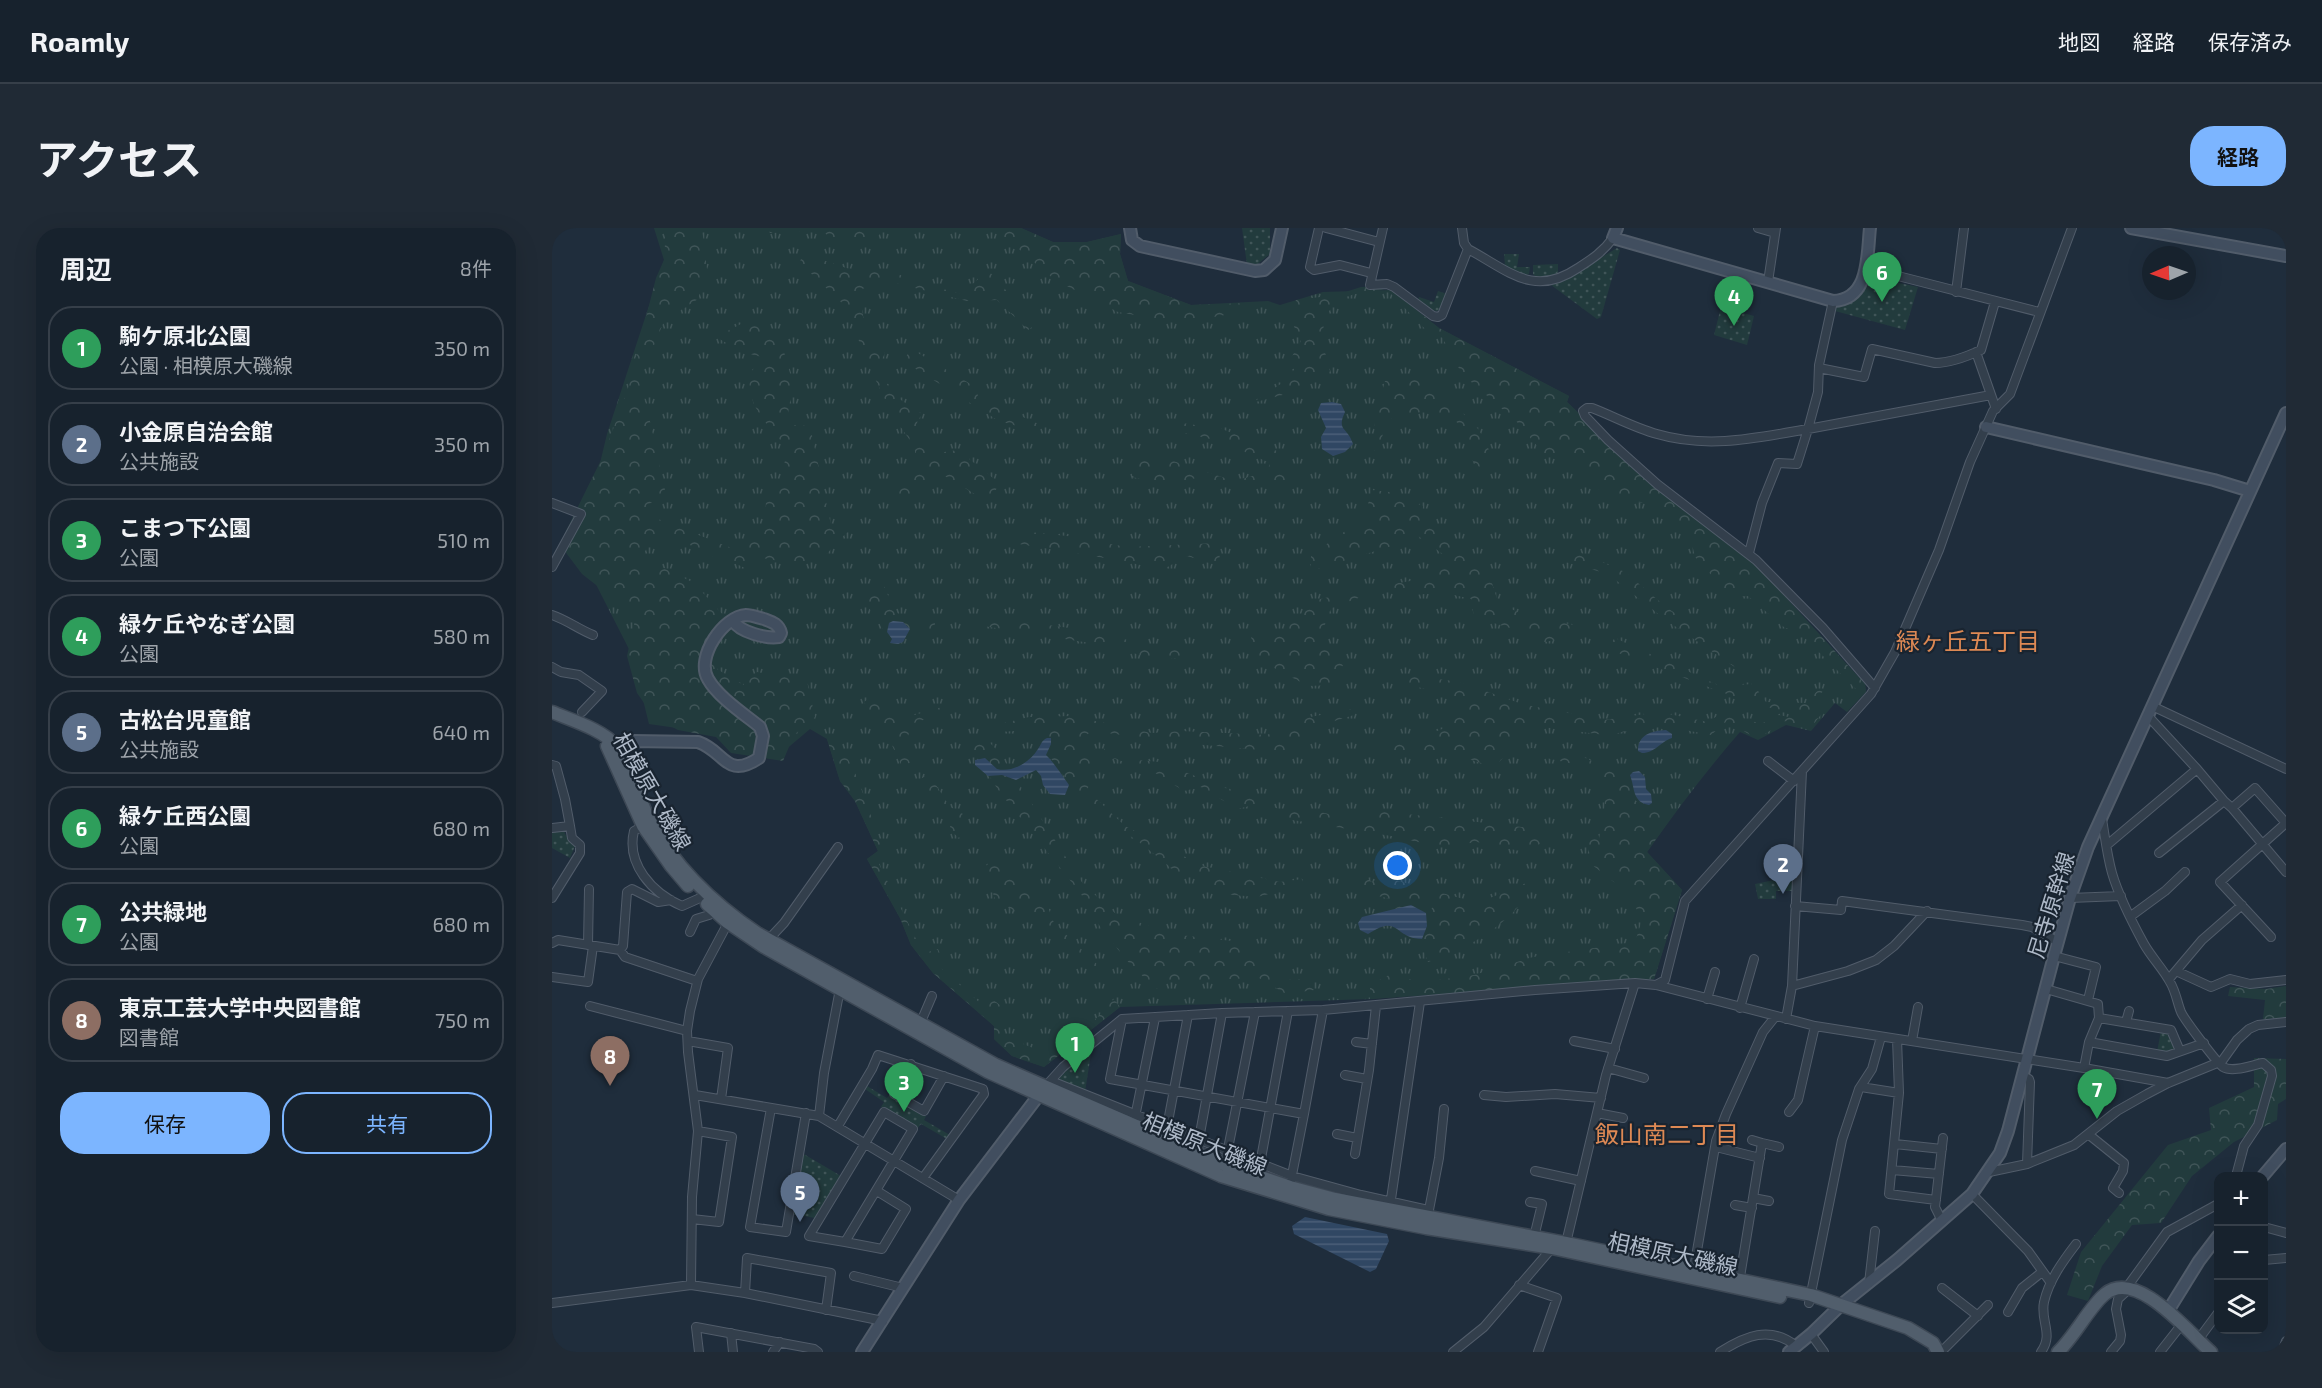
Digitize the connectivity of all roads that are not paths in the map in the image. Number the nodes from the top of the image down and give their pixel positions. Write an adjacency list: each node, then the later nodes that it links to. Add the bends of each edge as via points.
1 (1130, 228): 2 (street, via 1132,240 1140,246 1256,271 1264,270 1275,260)
2 (1281, 228)
3 (1319, 228): 18 (street, via 1310,267 1314,270 1340,265)
4 (1326, 228): 14 (street)
5 (1383, 228): 14 (street)
6 (1462, 228): 15 (street)
7 (1758, 228): 12 (street)
8 (1870, 228): 17 (street)
9 (1964, 228): 20 (street)
10 (2072, 228): 23 (street)
11 (2131, 228): 16 (street)
12 (1776, 230): 19 (street)
13 (1615, 233): 15 (street, via 1604,251 1569,275 1547,283 1526,280); 19 (street)
14 (1379, 242): 18 (street)
15 (1468, 249): 18 (street, via 1438,317 1394,287 1370,285)
16 (2286, 256)
17 (1865, 272): 20 (street, via 1898,276); 21 (street, via 1853,295)
18 (1371, 273)
19 (1767, 282): 21 (street)
20 (1956, 292): 22 (street)
21 (1833, 301): 25 (street)
22 (1995, 302): 23 (street); 24 (street, via 1981,350)
23 (2039, 312): 27 (street, via 2010,394)
24 (1976, 352): 25 (street, via 1935,363 1872,349 1864,377); 26 (street)
25 (1819, 368): 31 (street, via 1818,392)
26 (1991, 395): 27 (street); 31 (street)
27 (1996, 409): 30 (street)
28 (2286, 413): 29 (street, 尼寺原幹線)
29 (2283, 425): 32 (street, 尼寺原幹線)
30 (1986, 427): 32 (street); 40 (street, via 1939,549 1895,652)
31 (1808, 429): 34 (street, via 1797,464 1778,463 1762,503); 34 (street, via 1740,441 1699,442 1654,433 1592,408 1583,411 1656,484)
32 (2250, 491): 41 (street, 尼寺原幹線)
33 (552, 503): 35 (street, via 581,514)
34 (1749, 554): 40 (street, via 1823,628)
35 (552, 567)
36 (552, 615): 38 (street, via 568,620)
37 (733, 621): 45 (street, via 706,650 705,671 716,689 760,727 763,736 759,758 738,767 730,765 698,742 632,741)
38 (590, 635)
39 (552, 668): 43 (street, via 579,675 602,691)
40 (1875, 688): 50 (street)
41 (2150, 711): 48 (street); 49 (street); 54 (street, 尼寺原幹線)
42 (552, 712): 44 (main road, 相模原大磯線)
43 (582, 712)
44 (592, 730): 45 (main road, 相模原大磯線); 57 (main road, 相模原大磯線, via 610,752)
45 (616, 746): 76 (main road, 相模原大磯線, via 661,839)
46 (1768, 761): 51 (street)
47 (552, 765): 56 (street, via 556,766)
48 (2197, 769): 52 (street); 59 (street)
49 (2286, 769)
50 (1802, 771): 51 (street); 72 (street)
51 (1794, 780): 93 (street, via 1685,901 1665,980)
52 (2224, 801): 53 (street); 62 (street, via 2170,840)
53 (2232, 808): 55 (street, via 2254,788); 60 (street)
54 (2101, 817): 59 (street); 69 (street, 尼寺原幹線)
55 (2286, 823): 60 (street)
56 (570, 826): 58 (street); 67 (street, via 580,853)
57 (643, 826): 68 (main road, 相模原大磯線); 70 (street, via 634,831 631,843 635,861 647,879)
58 (552, 828)
59 (2107, 844): 66 (street)
60 (2264, 845): 63 (street); 71 (street, via 2220,882)
61 (838, 847): 79 (street)
62 (2159, 853)
63 (2286, 872)
64 (2180, 873): 75 (street)
65 (587, 894): 82 (street)
66 (2121, 896): 69 (street); 75 (street)
67 (552, 898)
68 (700, 898): 70 (street, via 686,906); 73 (main road, 相模原大磯線)
69 (2070, 898): 80 (street, 尼寺原幹線)
70 (671, 900): 83 (street, via 658,902 632,889 627,892)
71 (2242, 905): 78 (street); 86 (street, via 2202,940)
72 (1795, 906): 74 (street, via 1841,910 1842,901); 94 (street)
73 (714, 911): 76 (main road, 相模原大磯線); 77 (street, via 696,919)
74 (1927, 911): 80 (street, via 2032,927); 94 (street, via 1876,960)
75 (2131, 916): 89 (street, via 2144,944)
76 (730, 919): 79 (main road, 相模原大磯線); 90 (street); 96 (main road, 相模原大磯線, via 765,948)
77 (690, 932)
78 (2270, 933)
79 (769, 939): 118 (main road, 相模原大磯線)
80 (2058, 942): 84 (street, 尼寺原幹線)
81 (552, 945): 82 (street, via 558,940)
82 (591, 945): 83 (street); 88 (street, via 588,982)
83 (620, 950): 90 (street, via 625,957)
84 (2054, 956): 95 (street, 尼寺原幹線); 99 (street, via 2096,967)
85 (1754, 959): 103 (street, via 1748,968)
86 (2176, 971): 89 (street); 91 (street, via 2211,987 2230,975 2250,984)
87 (1715, 972): 98 (street)
88 (552, 977)
89 (2169, 979): 127 (street, via 2181,1013)
90 (697, 981): 120 (street)
91 (2286, 981)
92 (1635, 983): 93 (street); 100 (street); 130 (street)
93 (1656, 985): 98 (street)
94 (1792, 986): 115 (street)
95 (2046, 989): 99 (street); 132 (street, 尼寺原幹線)
96 (840, 990): 144 (main road, 相模原大磯線, via 988,1072); 161 (street)
97 (932, 996): 118 (street)
98 (1707, 999): 103 (street)
99 (2088, 1000): 113 (street, via 2098,1004)
100 (1420, 1002): 102 (street); 206 (street)
101 (594, 1006): 120 (street)
102 (1376, 1006): 104 (street); 129 (street)
103 (1740, 1008): 111 (street)
104 (1323, 1010): 106 (street); 159 (street)
105 (1915, 1010): 124 (street)
106 (1288, 1011): 108 (street); 155 (street)
107 (2129, 1011): 116 (street)
108 (1255, 1012): 109 (street); 153 (street)
109 (1222, 1013): 110 (street); 149 (street)
110 (1188, 1015): 112 (street); 146 (street)
111 (1774, 1017): 115 (street); 176 (street, via 1763,1032 1726,1114)
112 (1155, 1018): 114 (street); 143 (street)
113 (2099, 1018): 116 (street); 126 (street)
114 (1122, 1019): 143 (street, via 1106,1078); 144 (street, via 1063,1067)
115 (1786, 1019): 119 (street)
116 (2126, 1022): 131 (street, via 2170,1030)
117 (2286, 1022): 133 (street, via 2249,1029)
118 (920, 1024): 144 (main road, 相模原大磯線)
119 (1815, 1026): 121 (street); 158 (street, via 1798,1100)
120 (687, 1031): 123 (street)
121 (1881, 1037): 122 (street); 145 (street, via 1872,1069)
122 (1897, 1039): 124 (street); 147 (street)
123 (688, 1041): 148 (street); 152 (street, via 728,1048)
124 (1912, 1041): 132 (street)
125 (1356, 1042): 129 (street)
126 (2089, 1042): 131 (street, via 2167,1056); 136 (street)
127 (2204, 1042): 131 (street); 133 (street)
128 (1575, 1043): 130 (street)
129 (1372, 1044): 140 (street)
130 (1615, 1048): 135 (street)
131 (2180, 1051)
132 (2028, 1059): 136 (street); 139 (street, 尼寺原幹線)
133 (2218, 1063): 142 (street); 190 (street, via 2228,1068 2263,1063 2271,1070 2258,1125 2244,1146)
134 (910, 1064): 138 (street); 138 (street, via 894,1094 924,1111); 164 (street, via 878,1055)
135 (1608, 1068): 141 (street); 151 (street)
136 (2084, 1068): 142 (street)
137 (1345, 1075): 140 (street)
138 (944, 1076): 193 (street, via 983,1089 984,1094)
139 (2023, 1076): 185 (street, via 2030,1082); 189 (street, 尼寺原幹線, via 2008,1131)
140 (1367, 1079): 170 (street)
141 (1639, 1079)
142 (2168, 1083): 168 (street, via 2117,1111)
143 (1143, 1084): 146 (street); 163 (street)
144 (1045, 1087): 163 (main road, 相模原大磯線); 163 (street); 200 (street)
145 (1861, 1087): 147 (street); 236 (street, via 1842,1140)
146 (1175, 1089): 149 (street); 165 (street)
147 (1899, 1093): 175 (street)
148 (695, 1095): 152 (street); 166 (street)
149 (1207, 1095): 153 (street); 171 (street)
150 (1489, 1098): 151 (street, via 1555,1094)
151 (1601, 1098): 157 (street)
152 (721, 1099): 154 (street)
153 (1239, 1102): 155 (street); 180 (street)
154 (771, 1108): 156 (street); 156 (street, via 750,1227 786,1232)
155 (1270, 1108): 159 (street); 184 (street)
156 (806, 1113): 161 (street)
157 (1598, 1113): 162 (street); 194 (street)
158 (1791, 1113)
159 (1304, 1114): 195 (street)
160 (1441, 1115): 210 (street, via 1439,1158)
161 (819, 1116): 164 (street)
162 (1623, 1118)
163 (1132, 1125): 165 (street); 186 (main road, 相模原大磯線)
164 (838, 1126): 173 (street)
165 (1167, 1127): 171 (street)
166 (698, 1131): 211 (street); 211 (street, via 732,1137 719,1222)
167 (1337, 1134): 170 (street)
168 (2088, 1134): 185 (street, via 2074,1145); 197 (street, via 2124,1163 2113,1188)
169 (1943, 1137): 178 (street)
170 (1357, 1138): 181 (street)
171 (1199, 1139): 180 (street)
172 (1752, 1140): 174 (street)
173 (866, 1143): 183 (street); 183 (street, via 884,1112 913,1129); 218 (street, via 809,1236)
174 (1762, 1143): 177 (street); 182 (street)
175 (1895, 1144): 178 (street); 187 (street)
176 (1716, 1147): 182 (street); 225 (street)
177 (1779, 1147)
178 (1942, 1149): 192 (street)
179 (2286, 1149): 191 (street)
180 (1229, 1151): 184 (street); 186 (street)
181 (1355, 1154)
182 (1760, 1158): 199 (street)
183 (894, 1161): 193 (street); 196 (street)
184 (1260, 1164): 195 (street)
185 (2027, 1164): 189 (street)
186 (1224, 1170): 195 (main road, 相模原大磯線)
187 (1892, 1170): 192 (street); 201 (street, via 1889,1194)
188 (1535, 1171): 194 (street)
189 (1989, 1172): 198 (street, 尼寺原幹線)
190 (2237, 1172)
191 (2266, 1172)
192 (1939, 1174): 201 (street)
193 (923, 1178): 200 (street)
194 (1581, 1181): 219 (street)
195 (1290, 1187): 206 (main road, 相模原大磯線); 210 (main road, 相模原大磯線, via 1329,1209)
196 (876, 1191): 218 (street); 218 (street, via 906,1209 882,1249)
197 (2119, 1193)
198 (1972, 1194): 212 (street, 尼寺原幹線); 224 (street, via 2028,1251)
199 (1753, 1198): 202 (street); 209 (street)
200 (958, 1200): 233 (street)
201 (1936, 1200): 212 (street)
202 (1768, 1201)
203 (1530, 1202): 204 (street)
204 (1542, 1204): 208 (street); 216 (street)
205 (1735, 1205): 209 (street)
206 (1390, 1206): 210 (main road, 相模原大磯線)
207 (2214, 1206): 232 (street, via 2167,1232)
208 (1552, 1207)
209 (1752, 1208): 228 (street)
210 (1427, 1218): 216 (main road, 相模原大磯線); 221 (main road, 相模原大磯線)
211 (692, 1219): 230 (street)
212 (1942, 1221): 227 (street, 尼寺原幹線)
213 (2268, 1228): 215 (street)
214 (1875, 1231): 227 (street)
215 (2286, 1233)
216 (1534, 1236): 219 (main road, 相模原大磯線)
217 (2214, 1241): 242 (street)
218 (845, 1242)
219 (1566, 1243): 221 (street); 225 (main road, 相模原大磯線)
220 (2076, 1244): 229 (street)
221 (1552, 1248): 225 (main road, 相模原大磯線); 231 (street)
222 (2286, 1258): 223 (street)
223 (2268, 1260)
224 (2042, 1272): 229 (street); 241 (street, via 2022,1288)
225 (1693, 1273): 228 (main road, 相模原大磯線)
226 (854, 1276): 233 (street)
227 (1869, 1282): 239 (street, 尼寺原幹線)
228 (1739, 1283): 236 (main road, 相模原大磯線)
229 (2051, 1283): 263 (street, via 2044,1302 2047,1344)
230 (691, 1285): 235 (street); 237 (street)
231 (1519, 1285): 258 (street, via 1484,1327); 259 (street, via 1557,1298)
232 (2129, 1287): 242 (main road); 264 (main road, via 2103,1295); 265 (street, via 2118,1299 2121,1335)
233 (903, 1288): 244 (street)
234 (1942, 1288): 243 (street)
235 (745, 1293): 240 (street); 240 (street, via 747,1258 831,1273)
236 (1810, 1299): 239 (main road, 相模原大磯線)
237 (552, 1303)
238 (1988, 1305): 243 (street)
239 (1839, 1307): 248 (street, 尼寺原幹線); 262 (main road, 相模原大磯線)
240 (825, 1310): 244 (street)
241 (2012, 1310)
242 (2168, 1311): 246 (main road)
243 (1978, 1316): 262 (street)
244 (883, 1321): 257 (street)
245 (2214, 1322): 251 (street)
246 (2182, 1324): 251 (main road); 266 (street)
247 (731, 1333): 250 (street); 253 (street, via 696,1327); 254 (street)
248 (1811, 1334): 252 (street, 尼寺原幹線); 261 (street)
249 (2286, 1341): 267 (street)
250 (780, 1342): 255 (street); 256 (street)
251 (2203, 1348)
252 (1792, 1349): 260 (street, via 1783,1338 1757,1334)
253 (699, 1352)
254 (733, 1352)
255 (773, 1352)
256 (818, 1352)
257 (862, 1352)
258 (1454, 1352)
259 (1538, 1352)
260 (1720, 1352)
261 (1824, 1352)
262 (1939, 1352)
263 (2041, 1352)
264 (2058, 1352)
265 (2111, 1352)
266 (2160, 1352)
267 (2282, 1352)

